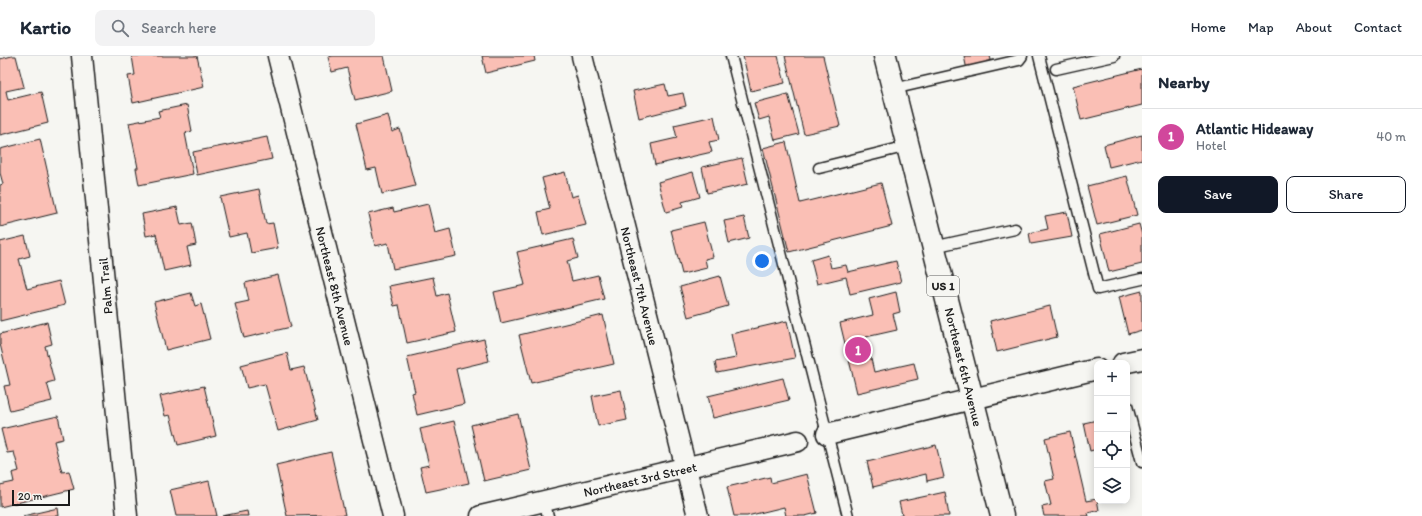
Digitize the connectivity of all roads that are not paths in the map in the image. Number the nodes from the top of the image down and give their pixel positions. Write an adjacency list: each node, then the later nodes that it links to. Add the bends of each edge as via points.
1 (82, 56): 26 (street, Palm Trail)
2 (278, 56): 27 (street, Northeast 8th Avenue)
3 (582, 56): 24 (street, Northeast 7th Avenue)
4 (731, 56): 21 (lane)
5 (885, 56): 10 (main road, Northeast 6th Avenue / US 1)
6 (1022, 56): 10 (lane, via 1019,60)
7 (1039, 56): 15 (lane, via 1098,289)
8 (1114, 56): 9 (lane)
9 (1056, 69)
10 (893, 89): 11 (main road, Northeast 6th Avenue / US 1)
11 (908, 146): 12 (lane); 14 (main road, Northeast 6th Avenue / US 1)
12 (819, 168)
13 (1015, 229): 14 (lane)
14 (933, 247): 19 (main road, Northeast 6th Avenue / US 1)
15 (1142, 279)
16 (1142, 359): 17 (street)
17 (1130, 362)
18 (1094, 370): 19 (street)
19 (972, 398): 21 (street); 31 (main road, Northeast 6th Avenue / US 1)
20 (1130, 417): 23 (lane)
21 (827, 434): 30 (lane)
22 (798, 440): 24 (street, Northeast 3rd Street)
23 (1142, 462)
24 (686, 468): 25 (street, Northeast 3rd Street); 29 (street, Northeast 7th Avenue)
25 (546, 509): 28 (street, Northeast 3rd Street)
26 (127, 516)
27 (393, 516)
28 (481, 516)
29 (698, 516)
30 (848, 516)
31 (1002, 516)

